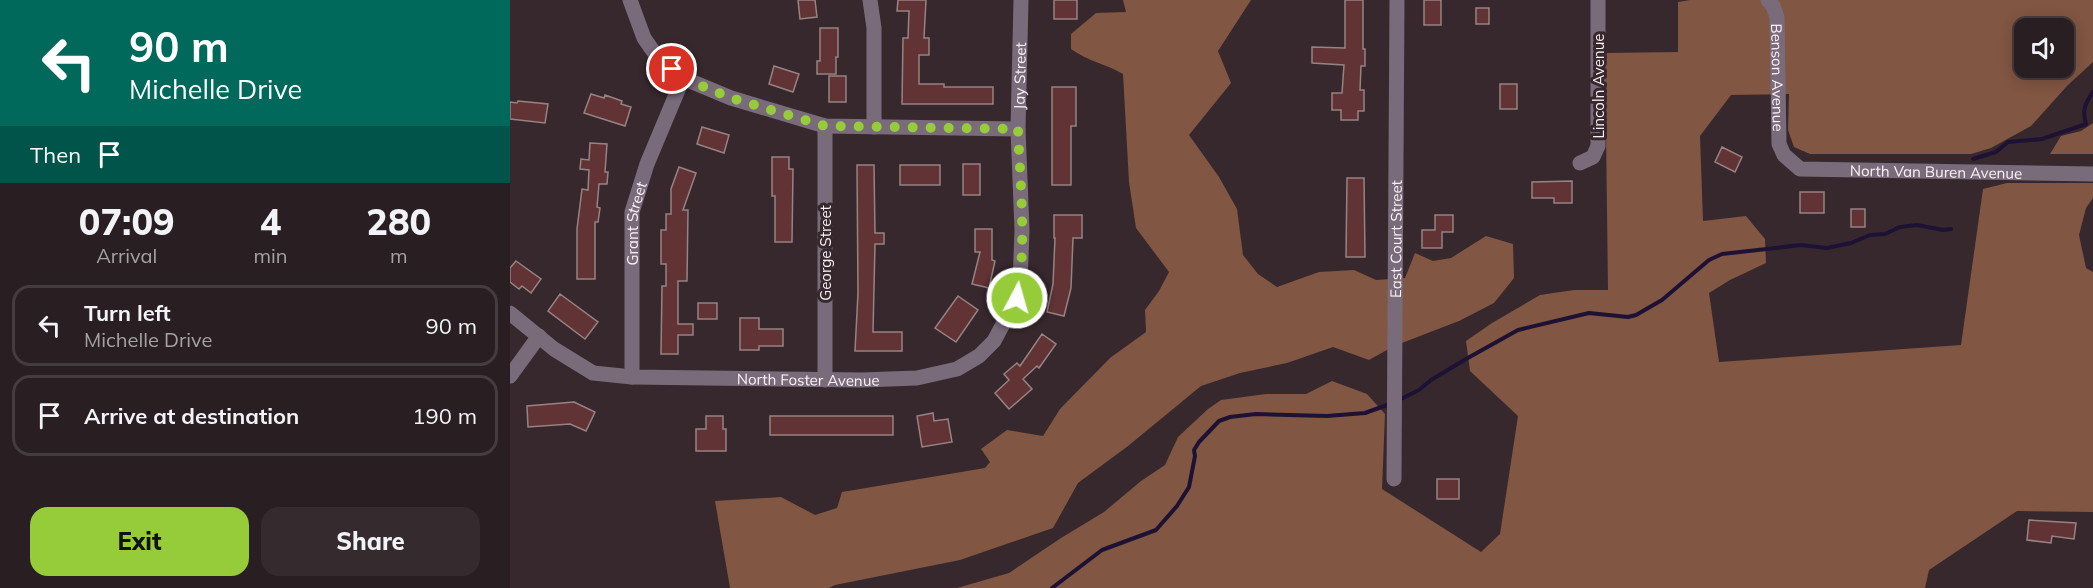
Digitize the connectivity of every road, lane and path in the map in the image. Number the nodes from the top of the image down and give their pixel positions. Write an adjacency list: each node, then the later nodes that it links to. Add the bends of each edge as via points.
1 (630, 0): 7 (street, via 633,13 660,61)
2 (870, 0): 9 (street, via 874,28)
3 (1021, 0): 10 (street, Jay Street)
4 (1397, 0): 20 (street, East Court Street)
5 (1598, 0): 12 (street, Lincoln Avenue, via 1598,147 1593,157)
6 (1768, 0): 11 (street, Benson Avenue, via 1777,17 1777,131)
7 (683, 78): 8 (street, via 731,98); 18 (street, Grant Street, via 647,164 632,212)
8 (825, 126): 9 (street); 19 (street, George Street)
9 (874, 127): 10 (street)
10 (1018, 129): 16 (street, Jay Street, via 1020,285 1008,317)
11 (1784, 156): 13 (street, North Van Buren Avenue, via 1800,169)
12 (1580, 163)
13 (2093, 174)
14 (510, 313): 15 (street, North Foster Avenue)
15 (539, 336): 17 (street); 18 (street, North Foster Avenue, via 593,374)
16 (980, 356): 19 (street, North Foster Avenue, via 957,369 916,378)
17 (510, 376)
18 (632, 377): 19 (street, North Foster Avenue)
19 (825, 380)
20 (1394, 480)

